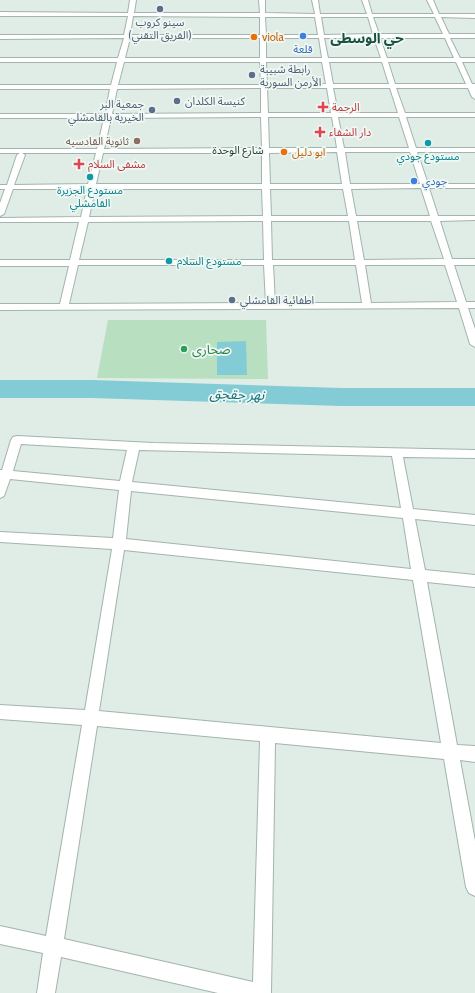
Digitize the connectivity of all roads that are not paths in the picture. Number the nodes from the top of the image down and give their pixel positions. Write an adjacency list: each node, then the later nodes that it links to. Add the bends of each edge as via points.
1 (134, 0): 7 (street)
2 (262, 0): 8 (street)
3 (315, 0): 9 (street)
4 (365, 0): 10 (street)
5 (430, 0): 11 (street)
6 (0, 14): 7 (street)
7 (131, 14): 8 (street); 17 (street)
8 (261, 16): 9 (street); 18 (street)
9 (317, 16): 10 (street); 19 (street)
10 (370, 16): 11 (street); 13 (street)
11 (437, 16): 12 (street); 14 (street)
12 (475, 16)
13 (377, 36): 14 (street); 19 (street); 24 (street)
14 (446, 36): 15 (street); 25 (street)
15 (475, 36)
16 (0, 37): 17 (street)
17 (127, 37): 18 (street); 21 (street)
18 (262, 37): 19 (street); 22 (street)
19 (320, 37): 23 (street)
20 (0, 60): 21 (street)
21 (120, 60): 22 (street); 32 (street)
22 (262, 60): 23 (street); 27 (street)
23 (325, 60): 24 (street); 28 (street)
24 (384, 60): 25 (street); 29 (street)
25 (458, 60): 26 (street); 30 (street)
26 (475, 60)
27 (263, 86): 28 (street); 32 (street); 39 (street)
28 (329, 86): 29 (street); 34 (street)
29 (393, 86): 30 (street); 35 (street)
30 (472, 86): 33 (street)
31 (0, 87): 32 (street)
32 (114, 87): 38 (street)
33 (475, 98)
34 (334, 115): 35 (street); 39 (street); 43 (street)
35 (402, 115): 36 (street); 44 (street)
36 (475, 115)
37 (0, 116): 38 (street)
38 (108, 116): 39 (street); 45 (street)
39 (264, 116): 42 (street)
40 (475, 150): 44 (street, شارع الوحدة)
41 (0, 151): 45 (street, شارع الوحدة)
42 (265, 152): 43 (street, شارع الوحدة); 45 (street, شارع الوحدة); 49 (street)
43 (341, 152): 44 (street, شارع الوحدة); 50 (street)
44 (414, 152): 46 (street, شارع الوحدة); 51 (street)
45 (100, 153): 48 (street, شارع الوحدة); 55 (street)
46 (475, 154)
47 (0, 155): 48 (street, شارع الوحدة)
48 (21, 155): 54 (street)
49 (266, 186): 50 (street); 55 (street); 57 (street)
50 (346, 186): 51 (street); 58 (street)
51 (424, 186): 52 (street); 59 (street)
52 (475, 186)
53 (0, 187): 54 (street)
54 (10, 187): 55 (street); 56 (street)
55 (92, 187): 61 (street)
56 (0, 214)
57 (266, 218): 58 (street); 61 (street); 67 (street)
58 (352, 218): 59 (street); 68 (street)
59 (434, 218): 60 (street); 63 (street)
60 (475, 218)
61 (84, 219): 62 (street); 66 (street)
62 (0, 220)
63 (449, 262): 64 (street); 68 (street); 70 (street)
64 (475, 262)
65 (0, 263): 66 (street)
66 (74, 263): 67 (street); 74 (street)
67 (268, 263): 68 (street); 72 (street)
68 (360, 263): 69 (street)
69 (367, 305): 70 (street); 72 (street)
70 (463, 305): 71 (street); 75 (street)
71 (475, 305)
72 (270, 306): 74 (street)
73 (0, 307): 74 (street)
74 (64, 307)
75 (475, 344)
76 (134, 446): 77 (street); 79 (street, via 18,440); 80 (street)
77 (397, 453): 78 (street); 82 (street)
78 (475, 454)
79 (2, 475): 80 (street); 81 (street)
80 (125, 487): 82 (street); 85 (street)
81 (0, 493)
82 (408, 514): 83 (street); 86 (street)
83 (475, 520)
84 (0, 537): 85 (street)
85 (119, 544): 86 (street); 89 (street)
86 (419, 575): 87 (street); 91 (street)
87 (475, 580)
88 (0, 712): 89 (street)
89 (90, 718): 90 (street); 95 (street)
90 (268, 734): 91 (street); 98 (street)
91 (451, 752): 92 (street); 93 (street)
92 (475, 754)
93 (475, 887)
94 (0, 935): 95 (street)
95 (53, 946): 96 (street); 97 (street)
96 (46, 993)
97 (258, 993)
98 (262, 993)

